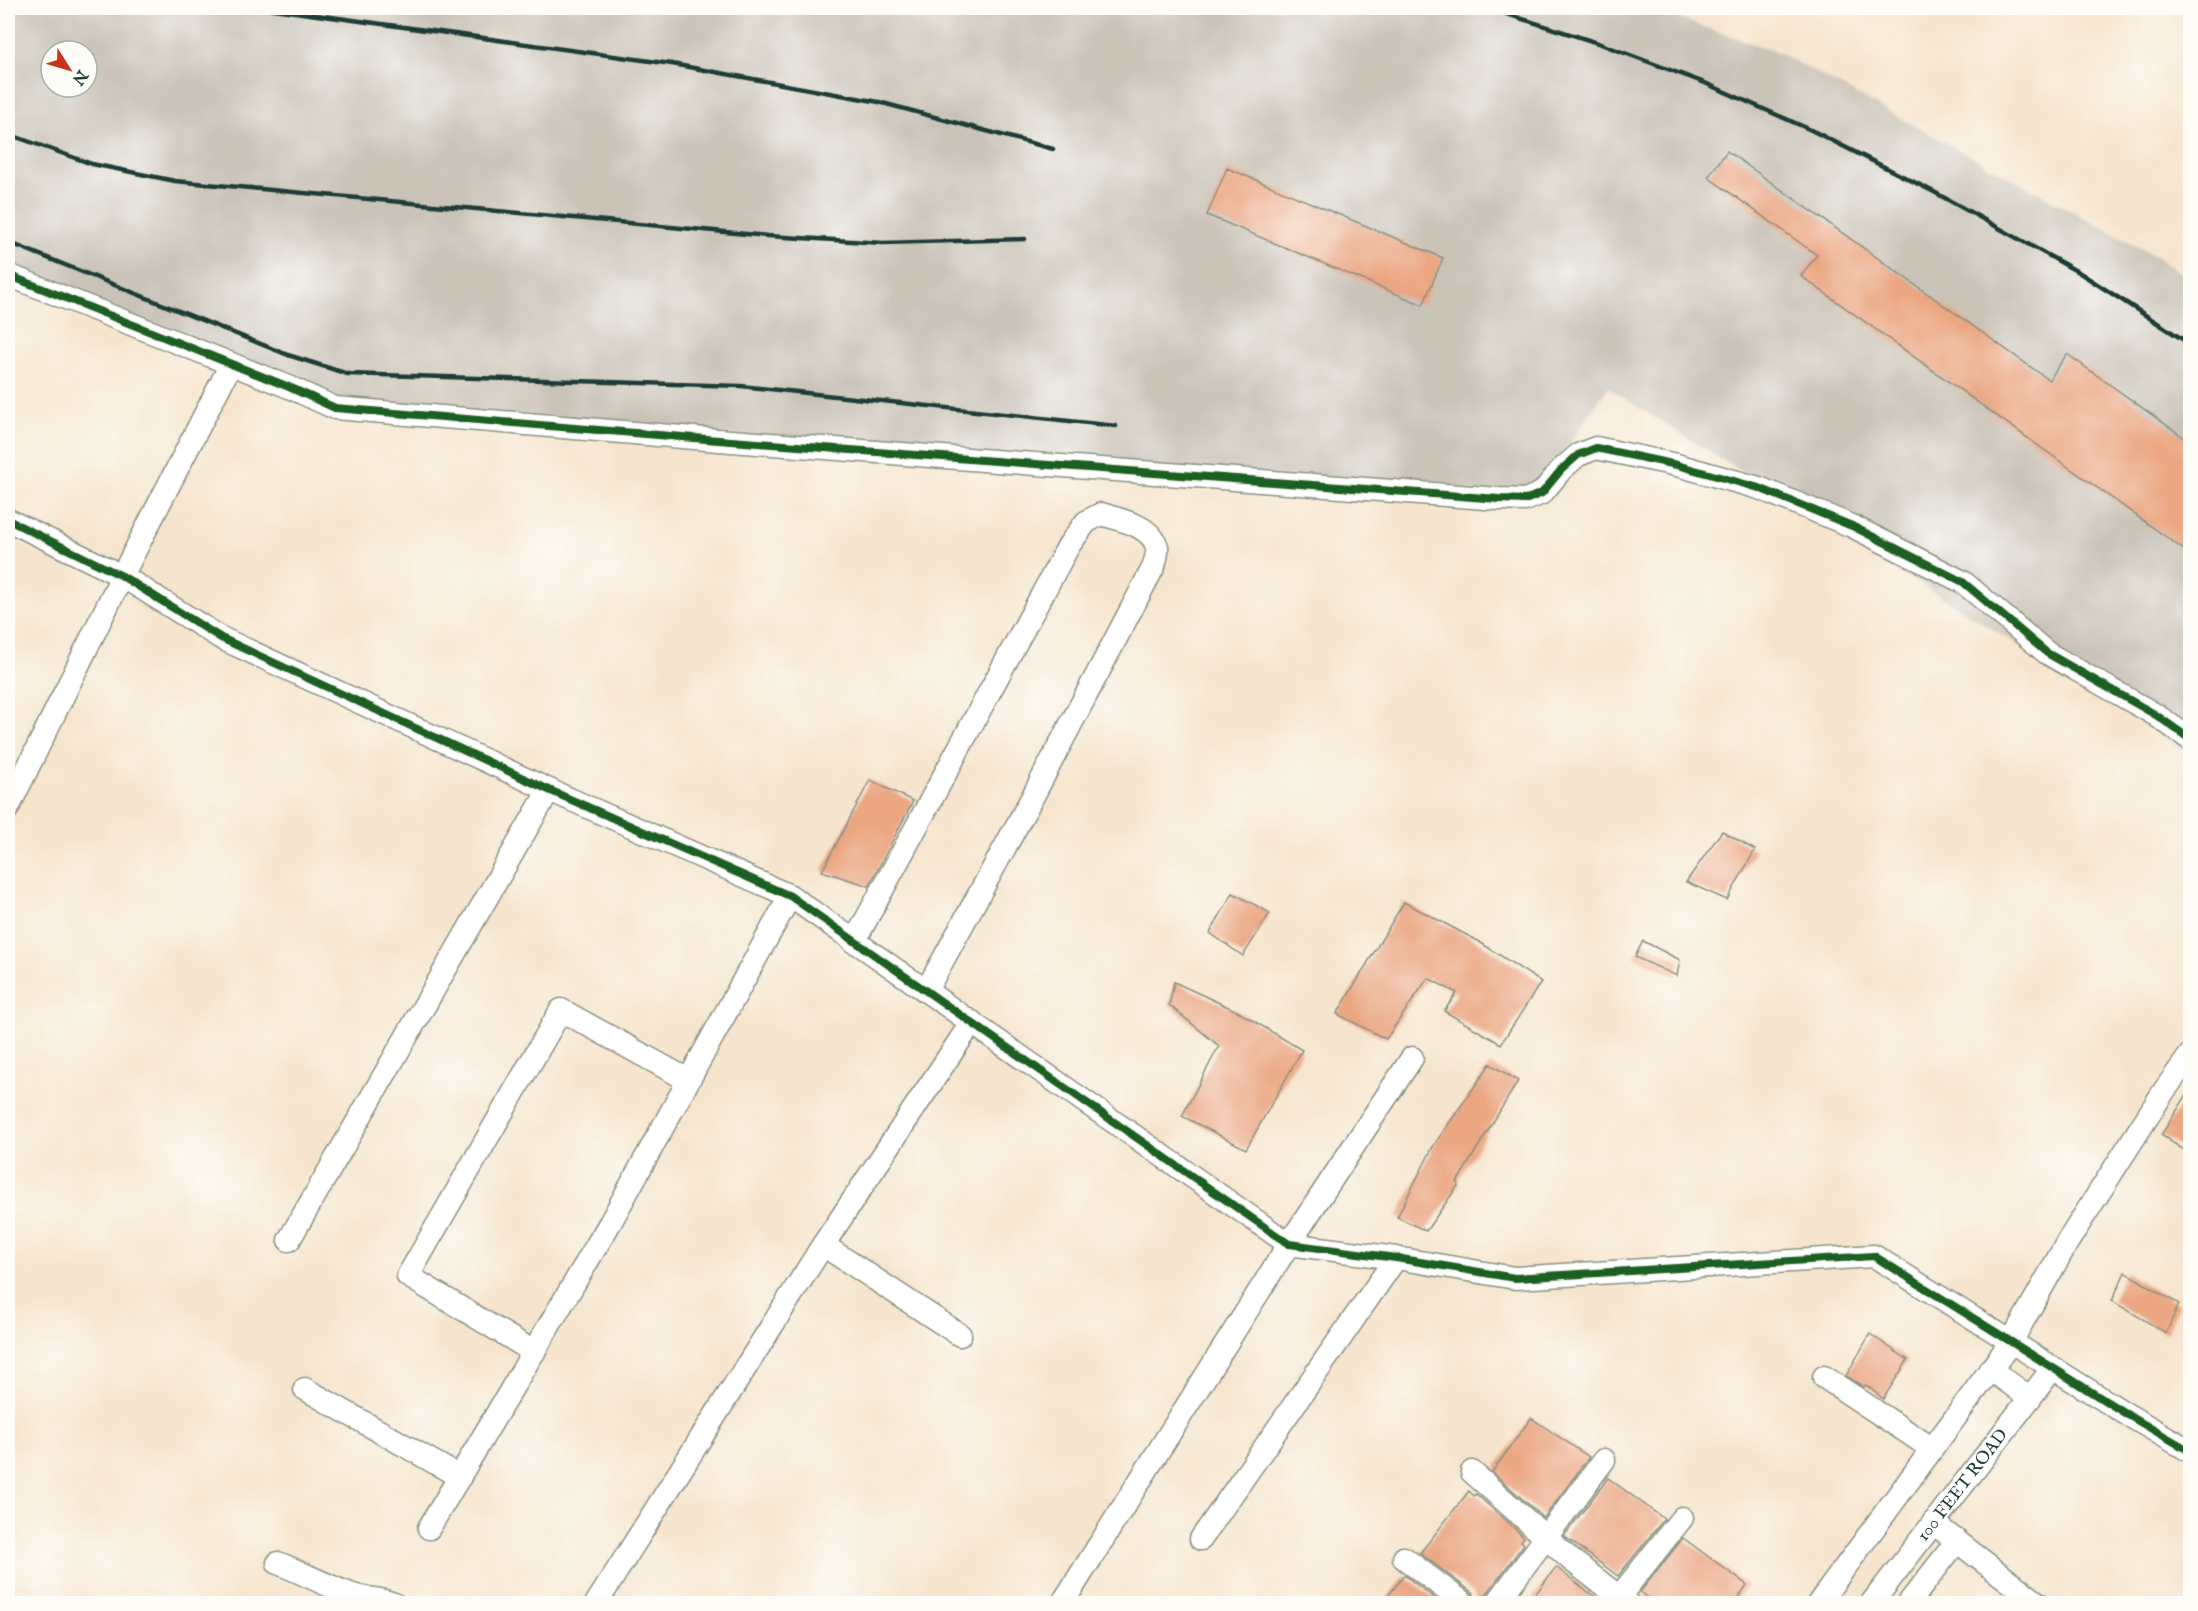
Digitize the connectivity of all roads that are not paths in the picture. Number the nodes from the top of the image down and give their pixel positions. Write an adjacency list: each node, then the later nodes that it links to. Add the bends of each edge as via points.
1 (8, 275): 2 (street)
2 (231, 364): 4 (street); 5 (street, via 335,408 1499,499 1525,500 1542,493 1578,455 1596,448 1759,488 1852,526 1963,582 2047,653 2156,715)
3 (8, 520): 4 (street)
4 (122, 576): 6 (street, via 221,638); 7 (street)
5 (2190, 739)
6 (549, 790): 8 (street); 15 (street)
7 (8, 808)
8 (790, 896): 9 (street); 14 (street)
9 (854, 942): 10 (street); 10 (street, via 1074,537 1086,522 1101,514 1151,534 1158,549 1154,567)
10 (926, 991): 11 (street)
11 (972, 1022): 16 (street); 17 (street)
12 (2190, 1055): 20 (street, via 2068,1241)
13 (1412, 1058): 16 (street)
14 (688, 1080): 21 (street, via 610,1224); 21 (street, via 561,1010 408,1276)
15 (289, 1240)
16 (1289, 1244): 18 (street); 44 (street)
17 (823, 1245): 19 (street); 43 (street)
18 (1396, 1258): 20 (street, via 1515,1278 1874,1256); 36 (street)
19 (960, 1335)
20 (2011, 1342): 22 (street); 23 (street)
21 (534, 1352): 31 (street)
22 (2053, 1368): 26 (street, 100 FEET ROAD); 28 (street)
23 (1990, 1369): 26 (street); 27 (street)
24 (1824, 1377): 27 (street)
25 (305, 1389): 31 (street)
26 (2030, 1398): 33 (street, 100 FEET ROAD)
27 (1931, 1448): 47 (street)
28 (2190, 1451)
29 (1604, 1460): 35 (street)
30 (1472, 1472): 35 (street)
31 (460, 1477): 34 (street)
32 (1682, 1518): 41 (street)
33 (1933, 1523): 37 (street); 48 (street, 100 FEET ROAD)
34 (429, 1528)
35 (1547, 1538): 41 (street); 46 (street)
36 (1201, 1539)
37 (1957, 1541): 49 (street); 50 (street)
38 (1404, 1558): 45 (street)
39 (278, 1563): 40 (street)
40 (360, 1600): 42 (street, via 386,1600)
41 (1623, 1600)
42 (394, 1604)
43 (596, 1604)
44 (1062, 1604)
45 (1465, 1604)
46 (1496, 1604)
47 (1818, 1604)
48 (1871, 1604)
49 (1908, 1604)
50 (2039, 1604)

